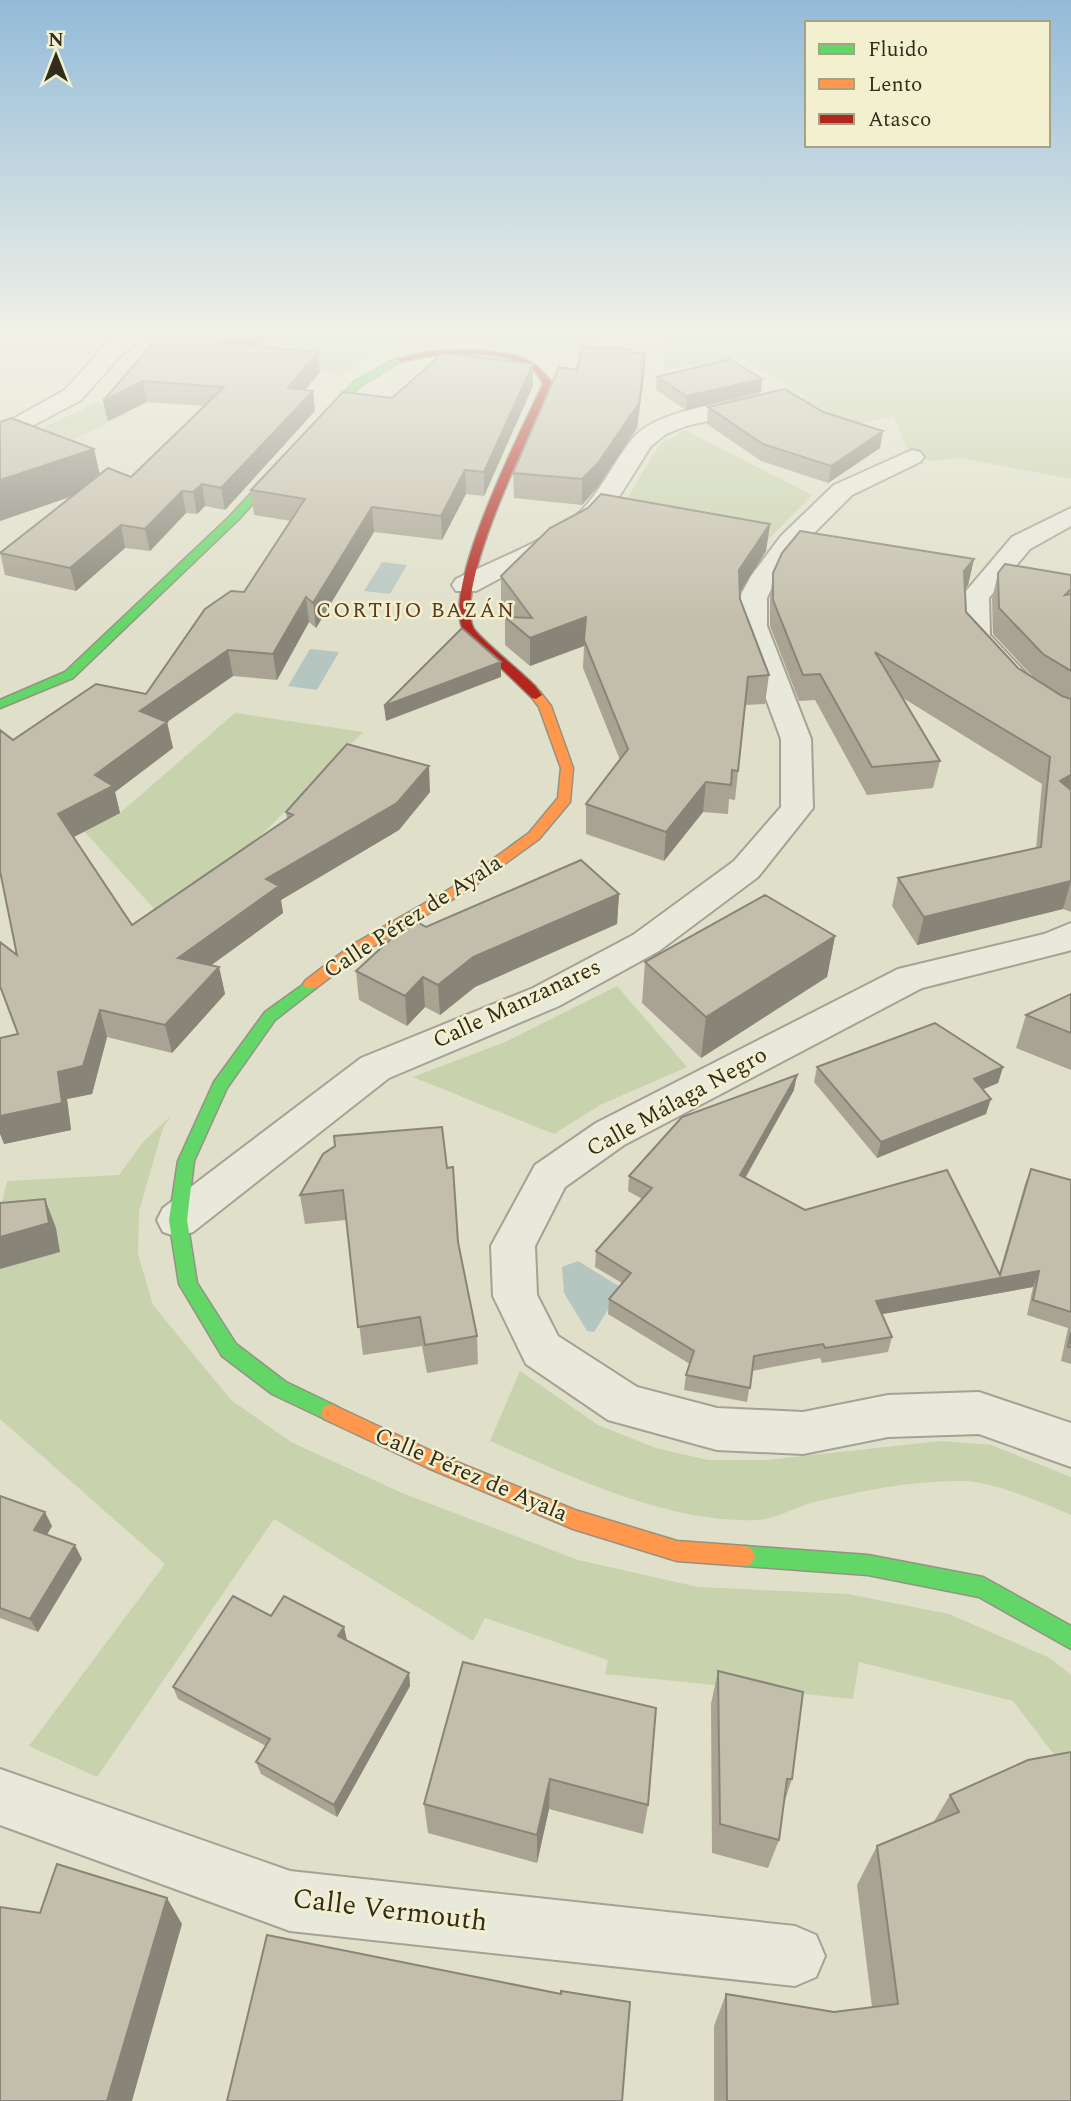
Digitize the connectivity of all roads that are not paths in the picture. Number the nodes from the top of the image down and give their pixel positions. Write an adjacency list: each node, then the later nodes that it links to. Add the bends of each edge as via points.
1 (313, 432): 7 (street, Calle Pérez de Ayala, via 234,517 69,675)
2 (527, 432): 6 (street, Calle Pérez de Ayala, via 479,543)
3 (654, 432): 6 (street, via 577,528)
4 (912, 457): 10 (street, Calle Manzanares, via 843,490 790,542 753,598 753,626 796,739 797,808 746,869 646,943 546,997 375,1068)
5 (1071, 516): 8 (street, via 1021,543 975,597 976,637 1024,688)
6 (466, 585): 10 (street, Calle Pérez de Ayala, via 462,614 467,629 518,674 545,706 567,768 565,799 534,836 475,879 357,949 270,1016 220,1086 186,1161)
7 (2, 705)
8 (1071, 717)
9 (1071, 935): 11 (street, Calle Málaga Negro, via 1055,943 911,978 610,1134 550,1176 513,1246 515,1296 542,1350 625,1405 717,1429 803,1433 888,1416 979,1413)
10 (178, 1220): 12 (street, Calle Pérez de Ayala, via 188,1284 229,1350 279,1388 435,1462 573,1519 677,1551 869,1565 983,1587)
11 (1071, 1444)
12 (1071, 1638)
13 (0, 1797): 14 (street, Calle Vermouth, via 290,1901)
14 (795, 1956)

